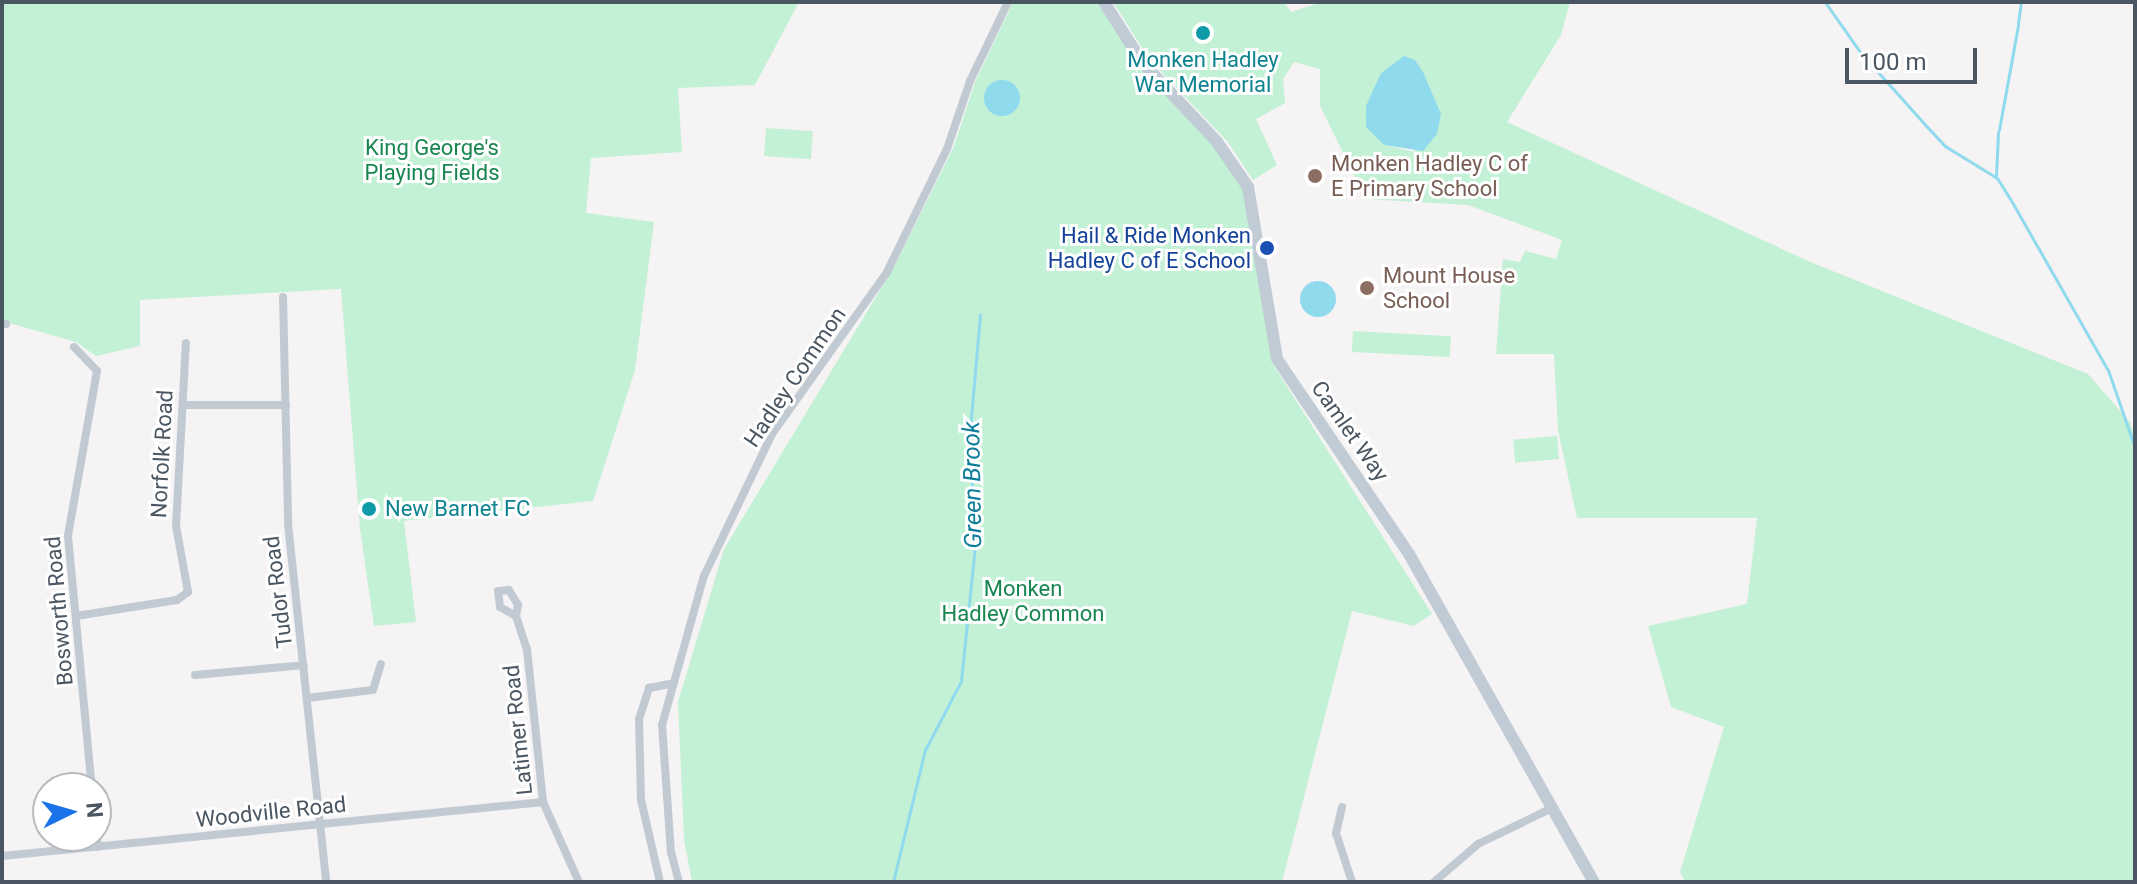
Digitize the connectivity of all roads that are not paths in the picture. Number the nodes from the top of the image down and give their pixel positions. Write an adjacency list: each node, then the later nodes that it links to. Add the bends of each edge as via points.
1 (1008, 2): 15 (street, Hadley Common, via 970,81 951,141 887,272 772,434 754,470 704,576)
2 (1104, 2): 20 (street, Camlet Way, via 1142,62 1217,142 1248,187 1277,359 1404,545)
3 (283, 297): 7 (street, Tudor Road)
4 (186, 343): 6 (street, Norfolk Road)
5 (74, 347): 8 (street, Bosworth Road, via 97,371 68,536)
6 (183, 405): 7 (street); 8 (street, Norfolk Road, via 176,526 188,592 177,600)
7 (286, 405): 12 (street, Tudor Road, via 288,524)
8 (76, 616): 17 (street, Bosworth Road)
9 (516, 616): 18 (street, Latimer Road, via 527,649)
10 (208, 660): 13 (street)
11 (381, 664): 16 (street, via 376,693)
12 (304, 665): 13 (street); 16 (street, Tudor Road)
13 (208, 673): 14 (street)
14 (195, 675)
15 (670, 684): 27 (street, via 649,688 639,719 641,800); 28 (street, Hadley Common, via 662,725 671,853)
16 (307, 698): 21 (street, Tudor Road)
17 (91, 772)
18 (543, 802): 21 (street, Woodville Road); 26 (street, Latimer Road)
19 (1342, 807): 29 (street, via 1336,833)
20 (1552, 808): 30 (street, via 1478,844); 31 (street, Camlet Way)
21 (320, 825): 22 (street, Woodville Road); 25 (street, Tudor Road)
22 (112, 846)
23 (45, 852): 24 (street, Woodville Road)
24 (2, 856)
25 (326, 882)
26 (579, 882)
27 (660, 882)
28 (679, 882)
29 (1352, 882)
30 (1434, 882)
31 (1594, 882)

